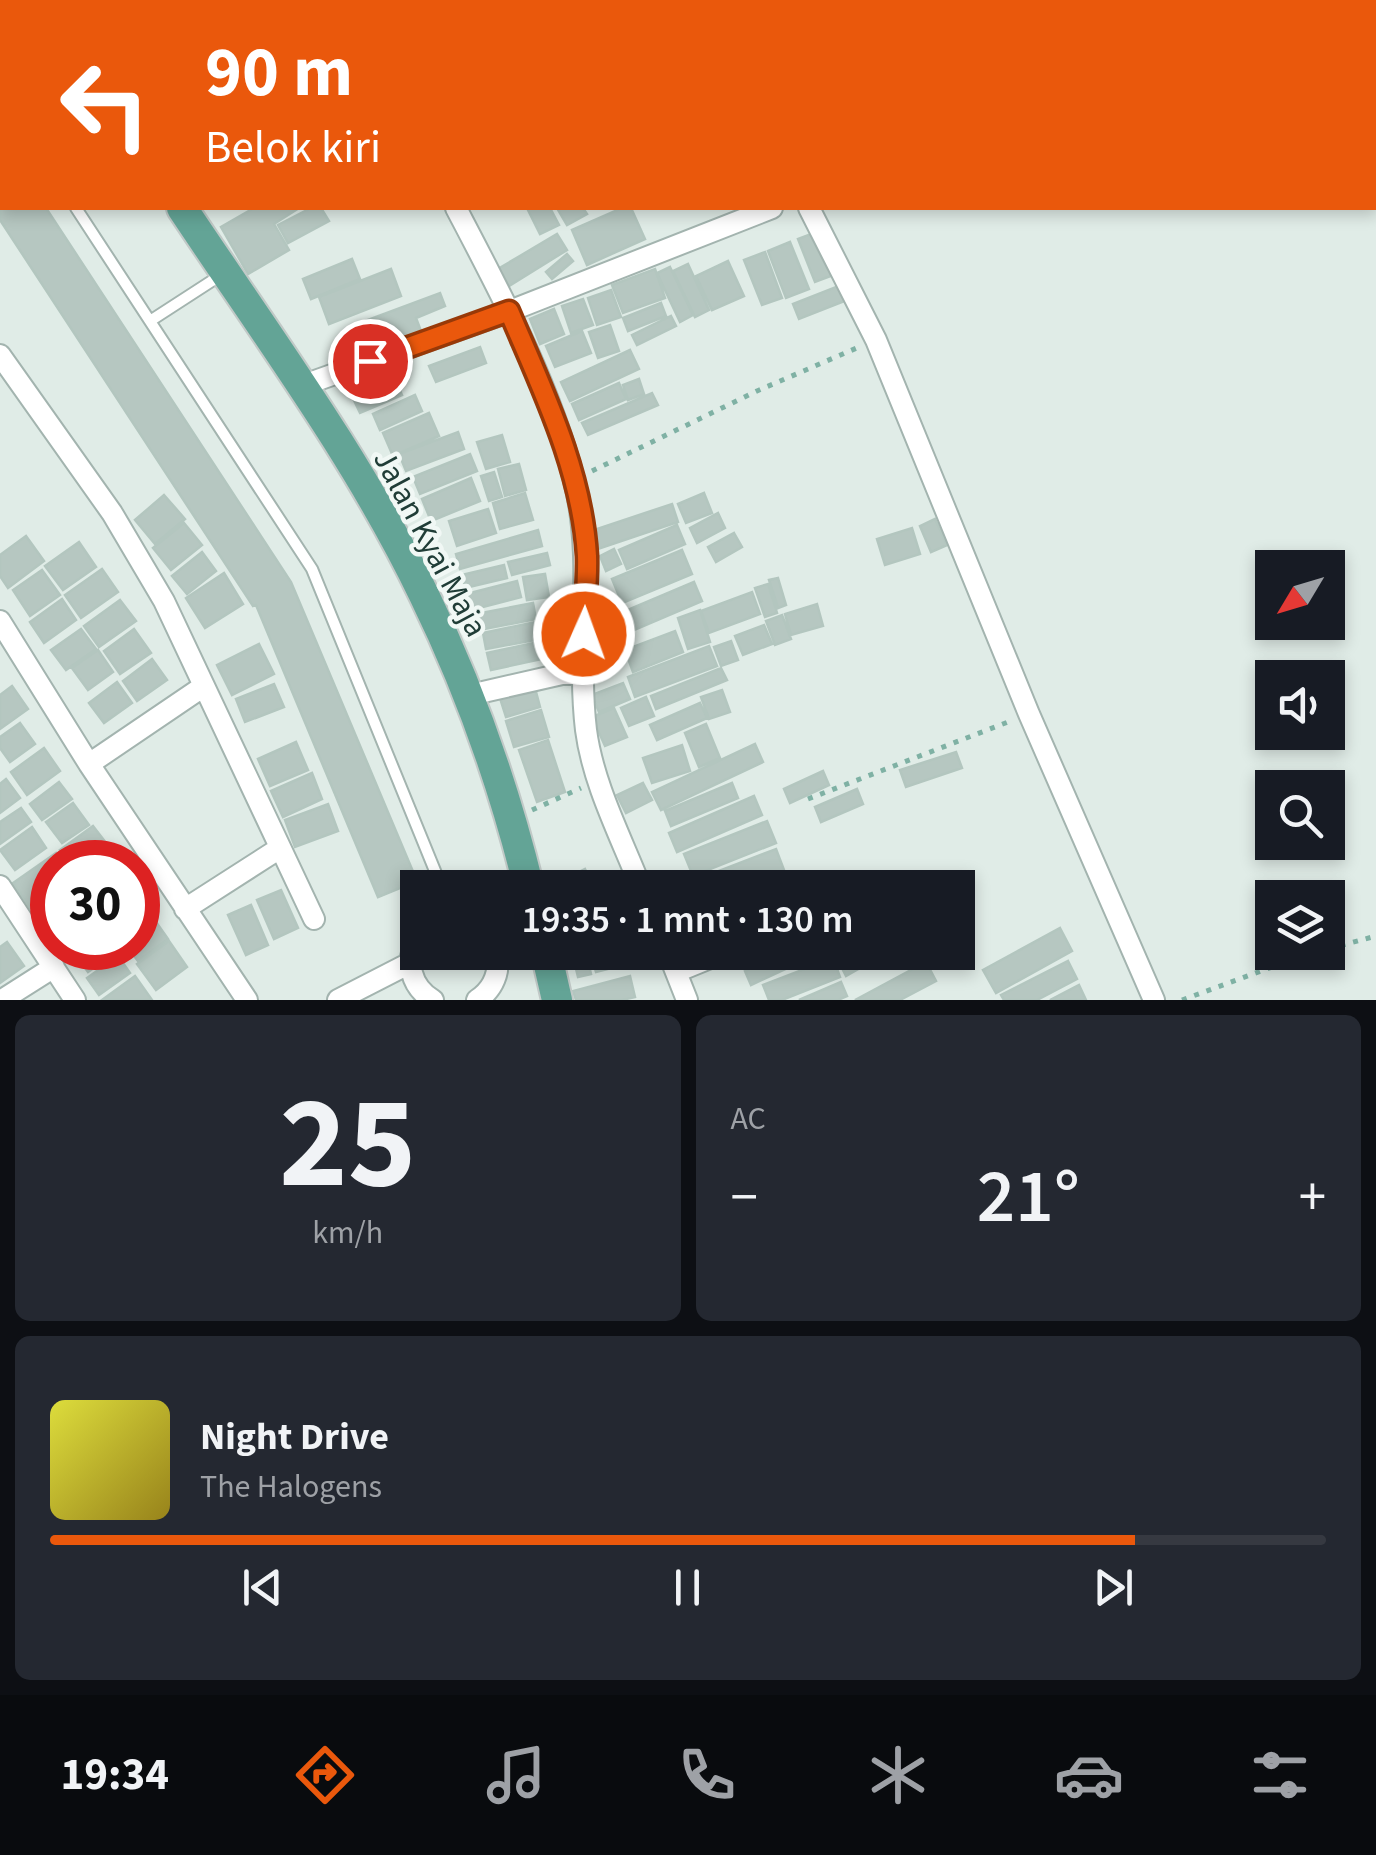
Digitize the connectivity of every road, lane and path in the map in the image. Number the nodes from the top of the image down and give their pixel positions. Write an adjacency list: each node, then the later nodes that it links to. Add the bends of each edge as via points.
1 (77, 210): 8 (lane)
2 (183, 210): 6 (main road, Jalan Kyai Maja)
3 (457, 210): 7 (street)
4 (767, 210): 7 (street)
5 (810, 210): 9 (street)
6 (225, 272): 8 (lane); 11 (main road, Jalan Kyai Maja)
7 (503, 314): 11 (street); 12 (street, via 549,405)
8 (150, 321): 23 (lane, via 312,569)
9 (876, 340): 12 (path); 17 (street)
10 (0, 356): 15 (street, via 112,513)
11 (301, 386): 16 (main road, Jalan Kyai Maja, via 423,592)
12 (574, 480): 14 (street, via 587,556)
13 (0, 621): 18 (street)
14 (563, 675): 16 (street); 25 (street)
15 (204, 686): 18 (street); 22 (street)
16 (470, 695): 21 (main road, Jalan Kyai Maja)
17 (1029, 714): 20 (path); 48 (street)
18 (89, 764): 27 (street)
19 (573, 791): 21 (path)
20 (808, 799)
21 (512, 820): 24 (main road, Jalan Kyai Maja)
22 (280, 848): 27 (street); 28 (street)
23 (435, 870)
24 (525, 870)
25 (634, 870)
26 (0, 886): 29 (street)
27 (186, 908): 43 (street)
28 (314, 919)
29 (30, 932)
30 (1376, 936): 31 (path)
31 (1345, 944)
32 (400, 968): 44 (street)
33 (51, 970): 41 (street)
34 (55, 970): 42 (street)
35 (412, 970): 40 (street)
36 (498, 970): 45 (street)
37 (550, 970): 46 (main road)
38 (675, 970): 47 (street)
39 (1264, 970): 49 (path)
40 (424, 998)
41 (2, 1000)
42 (76, 1000)
43 (247, 1000)
44 (338, 1000)
45 (477, 1000)
46 (557, 1000)
47 (687, 1000)
48 (1154, 1000)
49 (1182, 1000)

